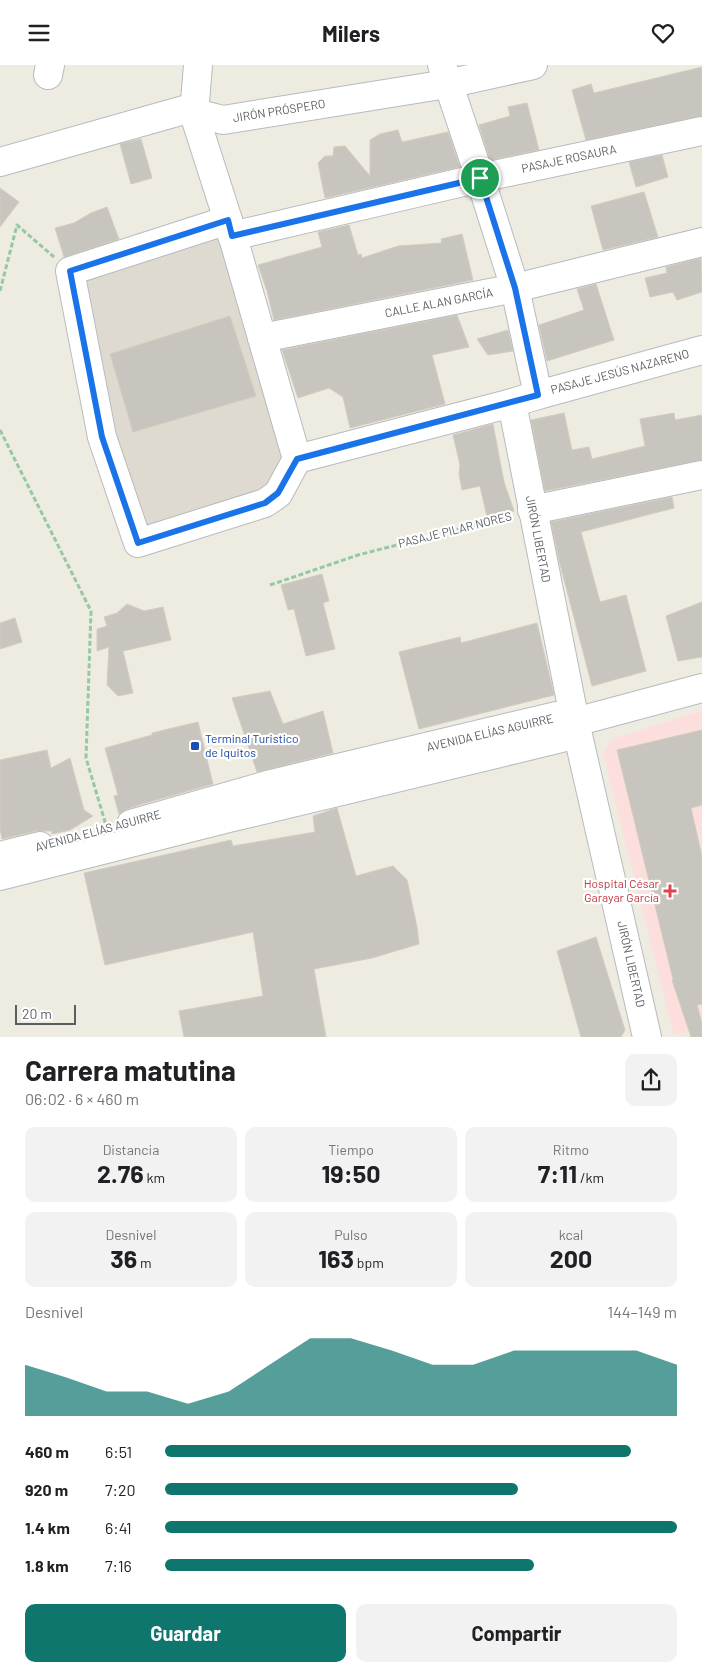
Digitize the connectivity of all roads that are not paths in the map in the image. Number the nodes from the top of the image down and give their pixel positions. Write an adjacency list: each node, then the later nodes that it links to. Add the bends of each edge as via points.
1 (198, 65): 4 (street)
2 (533, 65): 3 (street, JIRÓN PRÓSPERO)
3 (444, 74): 4 (street, JIRÓN PRÓSPERO, via 223,120); 7 (street)
4 (194, 114): 6 (street, JIRÓN PRÓSPERO, via 184,110); 8 (street)
5 (702, 131): 7 (street, PASAJE ROSAURA)
6 (2, 154)
7 (480, 178): 8 (street, PASAJE ROSAURA); 10 (street)
8 (230, 228): 11 (street); 15 (street, PASAJE ROSAURA, via 70,271 102,437 138,543 265,503 278,493)
9 (702, 242): 10 (street, CALLE ALAN GARCÍA)
10 (515, 288): 11 (street, CALLE ALAN GARCÍA); 13 (street)
11 (262, 338): 15 (street)
12 (702, 350): 13 (street, PASAJE JESÚS NAZARENO)
13 (538, 395): 14 (street)
14 (512, 403): 15 (street); 17 (street, JIRÓN LIBERTAD)
15 (297, 459)
16 (702, 475): 17 (street)
17 (532, 510): 19 (street, JIRÓN LIBERTAD)
18 (702, 688): 19 (street)
19 (574, 722): 20 (street, AVENIDA ELÍAS AGUIRRE, via 562,738); 23 (street, JIRÓN LIBERTAD)
20 (226, 808): 21 (street, AVENIDA ELÍAS AGUIRRE, via 108,830); 22 (street, AVENIDA ELÍAS AGUIRRE)
21 (0, 856)
22 (0, 876)
23 (648, 1037)

